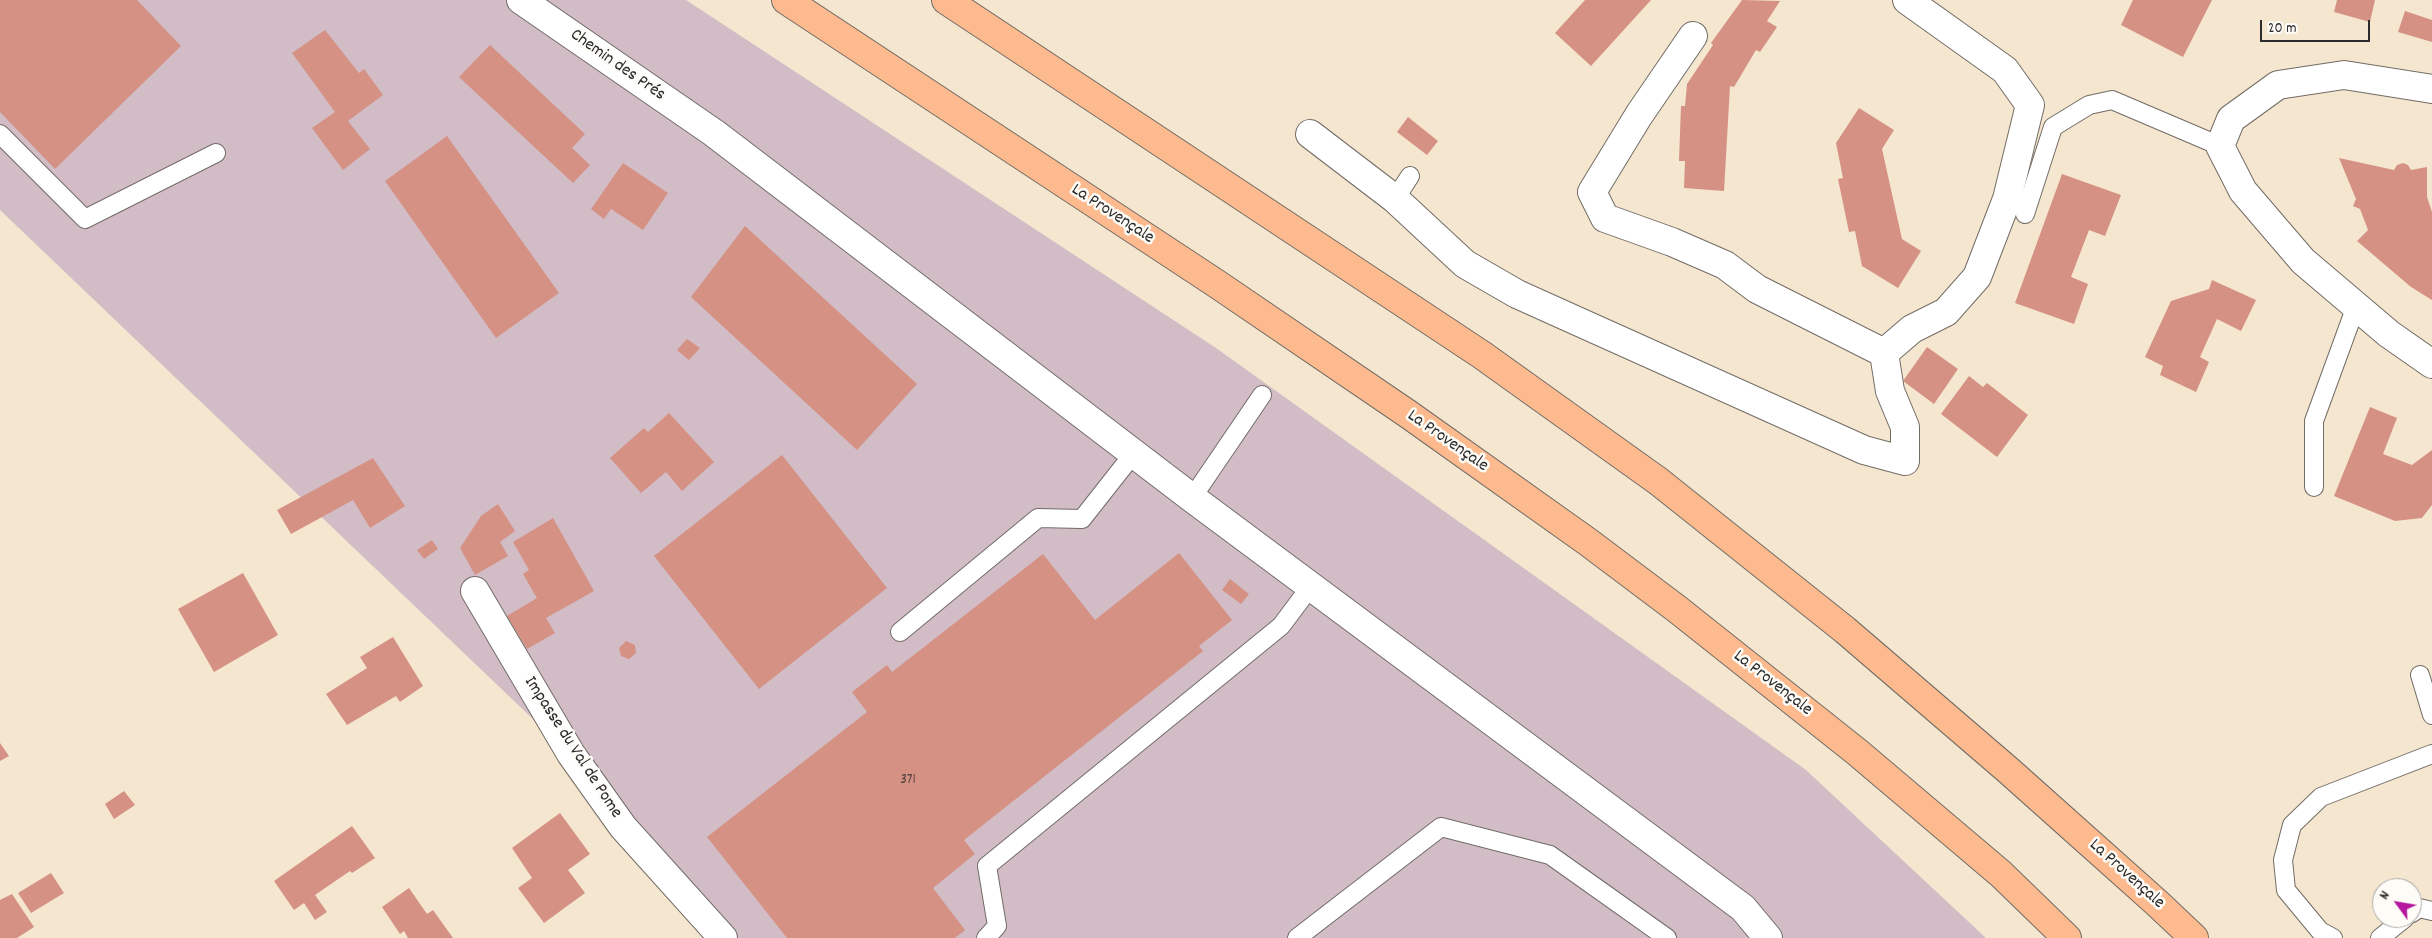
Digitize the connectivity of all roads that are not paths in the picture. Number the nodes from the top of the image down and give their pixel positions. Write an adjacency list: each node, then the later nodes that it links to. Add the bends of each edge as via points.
1 (521, 0): 18 (street, Chemin des Prés, via 714,133)
2 (786, 0): 33 (highway, La Provençale, via 1216,284 1408,414 1588,542 1857,752 2001,874)
3 (946, 0): 34 (highway, La Provençale, via 1482,355 1658,481 1845,630 2008,770)
4 (1907, 0): 15 (street, via 2005,70 2030,105 2007,199 1978,277 1946,312 1912,329)
5 (1692, 36): 15 (street, via 1592,192 1605,218 1725,265 1757,289)
6 (2432, 89): 9 (street, via 2344,75 2278,85 2231,119)
7 (0, 134): 10 (lane, via 85,219)
8 (1310, 134): 12 (street)
9 (2220, 146): 13 (lane, via 2112,100 2089,105 2053,127); 14 (street, via 2243,191 2303,261)
10 (216, 154)
11 (1410, 176): 12 (lane)
12 (1395, 199): 15 (street, via 1465,264 1517,294 1864,450 1904,462 1905,427 1890,391)
13 (2025, 214)
14 (2356, 306): 16 (street); 19 (lane, via 2314,421)
15 (1884, 353)
16 (2432, 364)
17 (1262, 395): 20 (lane)
18 (1134, 453): 20 (street, Chemin des Prés); 23 (lane, via 1082,519 1038,518)
19 (2314, 487)
20 (1192, 498): 21 (street, Chemin des Prés)
21 (1311, 586): 29 (lane, via 1281,626 987,866 997,926); 32 (street, Chemin des Prés, via 1744,908)
22 (475, 591): 28 (street, Impasse du Val de Pome, via 571,754 622,827)
23 (900, 632)
24 (2420, 674): 25 (lane)
25 (2432, 715)
26 (2432, 754): 35 (lane, via 2321,797 2292,825 2283,860 2286,890 2320,931)
27 (2392, 928): 36 (lane)
28 (723, 938)
29 (986, 938)
30 (1297, 938): 31 (lane, via 1441,827 1550,855)
31 (1667, 938)
32 (1768, 938)
33 (2067, 938)
34 (2194, 938)
35 (2332, 938)
36 (2380, 938)

